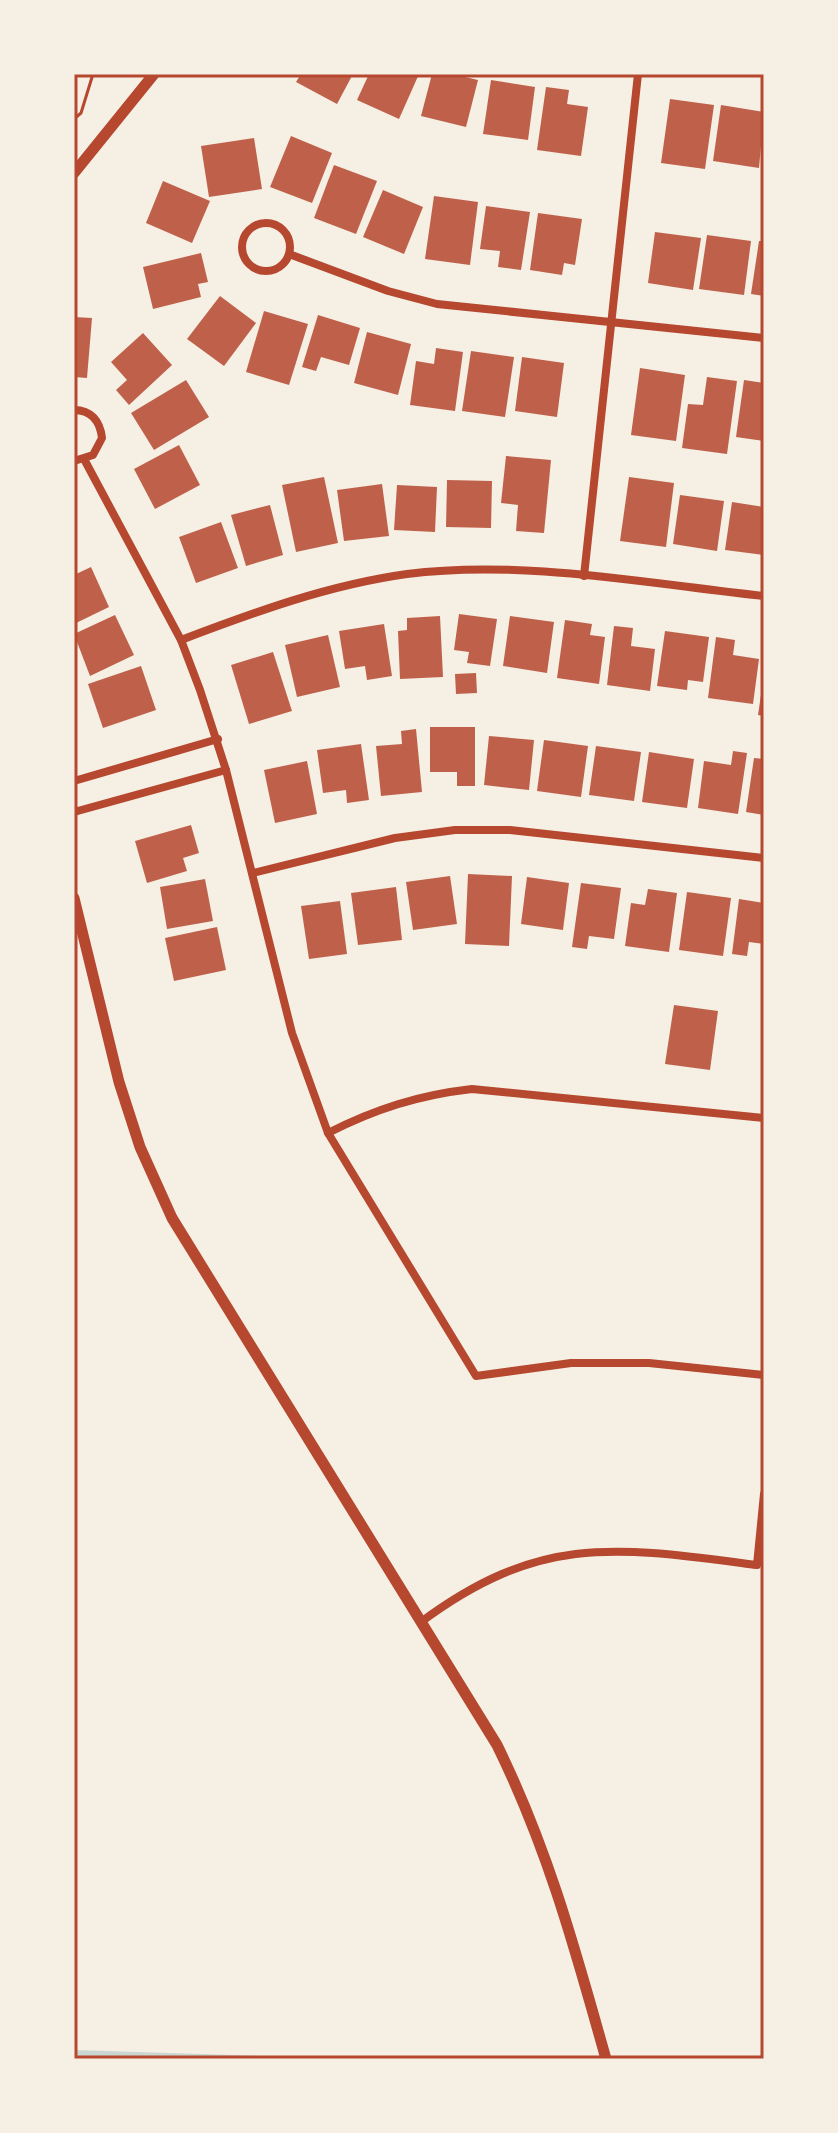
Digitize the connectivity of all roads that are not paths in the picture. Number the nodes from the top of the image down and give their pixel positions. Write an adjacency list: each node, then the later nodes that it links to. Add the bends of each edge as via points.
1 (154, 74): 3 (street)
2 (638, 74): 5 (street)
3 (74, 173)
4 (289, 254): 4 (street, via 287,236 272,224 254,226 242,241 244,259 259,271 278,268); 5 (street, via 437,304)
5 (613, 322): 6 (street); 9 (street)
6 (764, 338)
7 (74, 410): 8 (street, via 88,413 100,428 99,447)
8 (79, 460): 11 (street)
9 (584, 576): 10 (street); 11 (street, via 498,571 396,576 273,605)
10 (764, 596)
11 (181, 640): 12 (street)
12 (218, 739): 13 (street); 14 (street)
13 (226, 770): 15 (street); 17 (street)
14 (74, 781)
15 (74, 812)
16 (764, 858): 17 (street, via 510,830 455,830 395,838)
17 (253, 873): 20 (street, via 292,1033)
18 (74, 898): 23 (street, via 119,1082 140,1147 172,1218)
19 (764, 1118): 20 (street, via 472,1089 390,1104)
20 (328, 1133): 21 (street, via 476,1376 571,1363 649,1363)
21 (764, 1375)
22 (764, 1494): 23 (street, via 757,1565 649,1551 592,1550 544,1558 497,1575)
23 (421, 1622): 24 (street, via 497,1745 530,1813)
24 (606, 2059)

